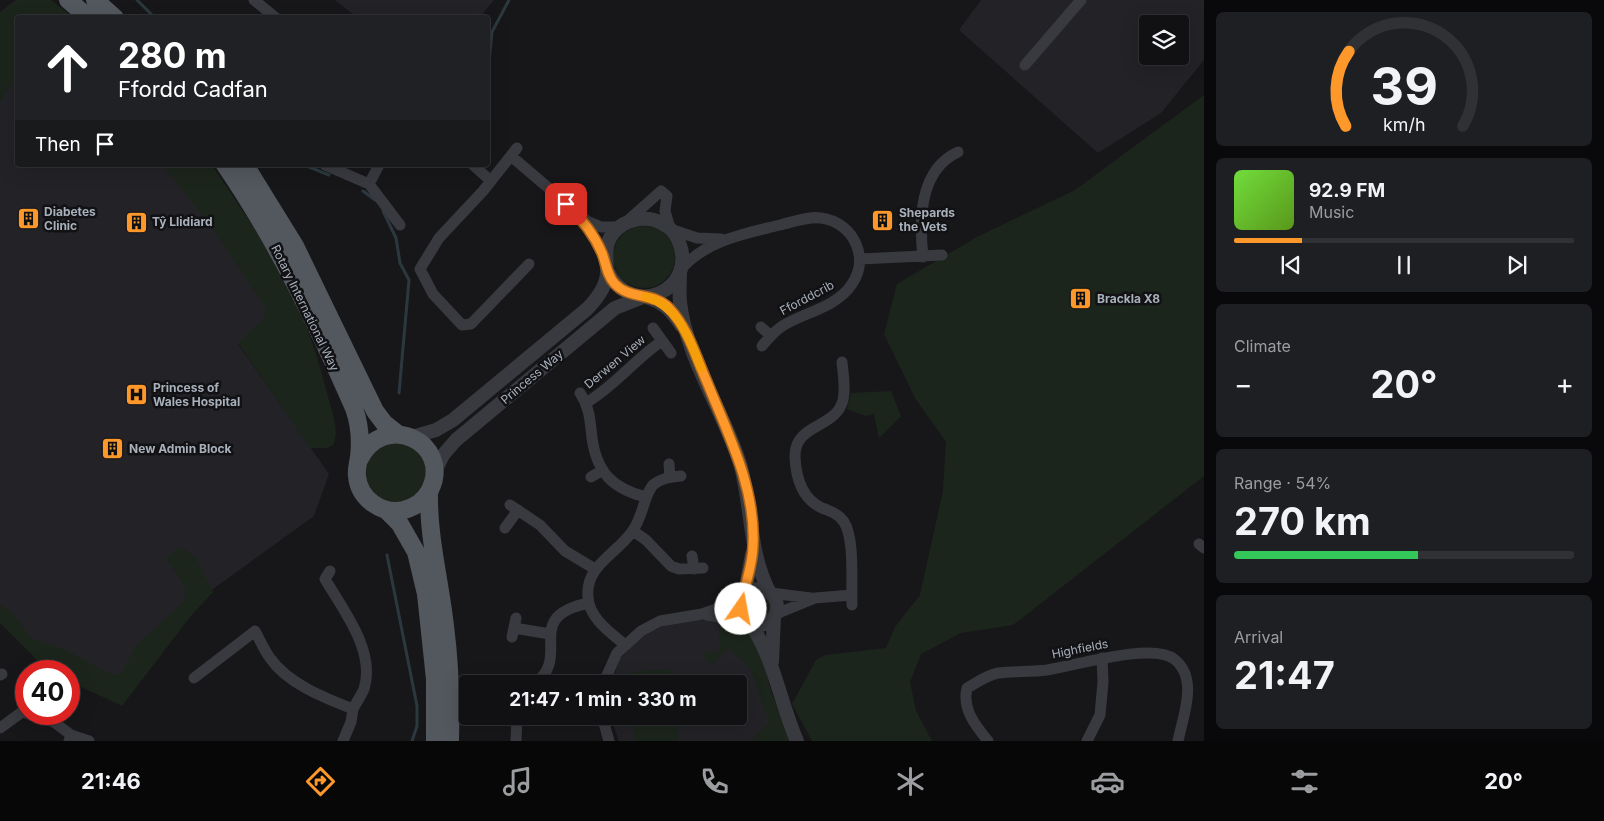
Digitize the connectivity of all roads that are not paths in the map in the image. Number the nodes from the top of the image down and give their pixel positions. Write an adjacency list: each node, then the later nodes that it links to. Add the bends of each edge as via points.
1 (68, 0): 5 (main road)
2 (94, 0): 6 (main road)
3 (254, 0): 7 (street)
4 (1081, 0): 8 (street)
5 (86, 15)
6 (112, 15)
7 (272, 15)
8 (1025, 65)
9 (958, 152): 23 (street, via 941,163 930,181 920,209)
10 (226, 167): 40 (main road, Rotary International Way, via 273,241 349,398 359,429)
11 (246, 167): 39 (main road, Rotary International Way, via 295,246 375,411 384,423)
12 (330, 167): 16 (street)
13 (378, 167): 16 (street)
14 (475, 167): 15 (street)
15 (491, 181): 17 (street, via 514,152); 25 (street, via 439,238 420,269 433,294 462,325 471,324)
16 (369, 184): 18 (street)
17 (580, 217): 19 (street, via 595,225); 26 (street, via 598,245)
18 (400, 225)
19 (623, 225): 20 (street, via 648,218); 20 (street, via 661,191 667,196 665,211); 26 (street, Princess Way, via 608,240)
20 (670, 228): 21 (street, via 697,238); 27 (street, via 682,248)
21 (728, 238): 24 (street, via 820,218 835,221 847,231 856,244); 27 (street, via 699,252)
22 (942, 255): 23 (street)
23 (923, 257): 24 (street)
24 (860, 259): 32 (street, Fforddcrib, via 854,280 846,292 785,324)
25 (529, 264)
26 (606, 266): 28 (street, via 613,283 622,290); 39 (street, Princess Way, via 600,292 587,309 453,420 436,430)
27 (681, 270): 28 (street, Princess Way, via 674,283 665,290); 31 (street, via 679,301)
28 (645, 297): 31 (street, via 668,307); 43 (street, Princess Way, via 616,308 478,421 448,448)
29 (761, 326): 32 (street)
30 (653, 328): 33 (street, Derwen View)
31 (686, 332): 50 (street, via 740,463 748,496)
32 (770, 336): 34 (street, Fforddcrib)
33 (662, 341): 35 (street, Derwen View); 38 (street, Derwen View)
34 (762, 346)
35 (670, 353)
36 (839, 368): 56 (street, via 844,395 839,411 804,434 797,444 795,458 805,495 836,514 846,527 852,600)
37 (580, 393): 38 (street, Derwen View)
38 (586, 403): 42 (street, Derwen View, via 594,446)
39 (405, 435): 40 (main road, via 388,434 370,443); 43 (main road, via 428,452)
40 (359, 460): 47 (main road, via 357,478 360,488 372,504)
41 (668, 464): 46 (street, via 676,477 654,484)
42 (603, 470): 44 (street); 46 (street, Derwen View, via 624,490)
43 (434, 473): 45 (main road)
44 (590, 477)
45 (429, 492): 47 (main road, via 410,508); 79 (main road, via 430,528 446,627 451,691)
46 (646, 497): 49 (street, via 641,518)
47 (386, 510): 78 (main road, via 400,524 416,552 426,594 435,679)
48 (505, 528): 52 (street, via 514,507 540,525 565,551)
49 (633, 531): 51 (street, via 671,566 698,568); 52 (street)
50 (753, 546): 54 (street, via 761,576); 55 (street)
51 (692, 556)
52 (595, 569): 57 (street, via 589,585)
53 (330, 571): 69 (street, via 325,579 354,629 367,663 364,688)
54 (770, 593): 55 (street, via 753,590); 56 (street); 59 (street, via 777,603)
55 (744, 598): 58 (street); 60 (street, via 742,614)
56 (814, 598): 59 (street)
57 (589, 604): 62 (street, via 561,614); 63 (street, via 598,620)
58 (702, 614): 60 (street); 63 (street, via 655,623)
59 (775, 615): 60 (street, via 766,624); 65 (street)
60 (750, 622): 65 (street)
61 (514, 628): 62 (street)
62 (550, 634): 66 (street, via 550,666)
63 (624, 644): 67 (street)
64 (1102, 658): 83 (street, Highfields, via 1047,670 996,674 967,688 964,699 971,719); 84 (street, via 1100,715); 85 (street, Highfields, via 1154,653 1173,659 1187,677 1188,694)
65 (772, 668): 82 (street)
66 (545, 675)
67 (606, 675)
68 (194, 678): 69 (street, via 255,631 271,660 289,676 311,691)
69 (353, 709): 77 (street)
70 (15, 717): 74 (street)
71 (57, 725): 75 (street)
72 (517, 725): 80 (street)
73 (605, 725): 81 (street)
74 (0, 728)
75 (70, 738): 76 (street)
76 (89, 741)
77 (343, 741)
78 (435, 741)
79 (450, 741)
80 (516, 741)
81 (609, 741)
82 (797, 741)
83 (988, 741)
84 (1087, 741)
85 (1178, 741)

